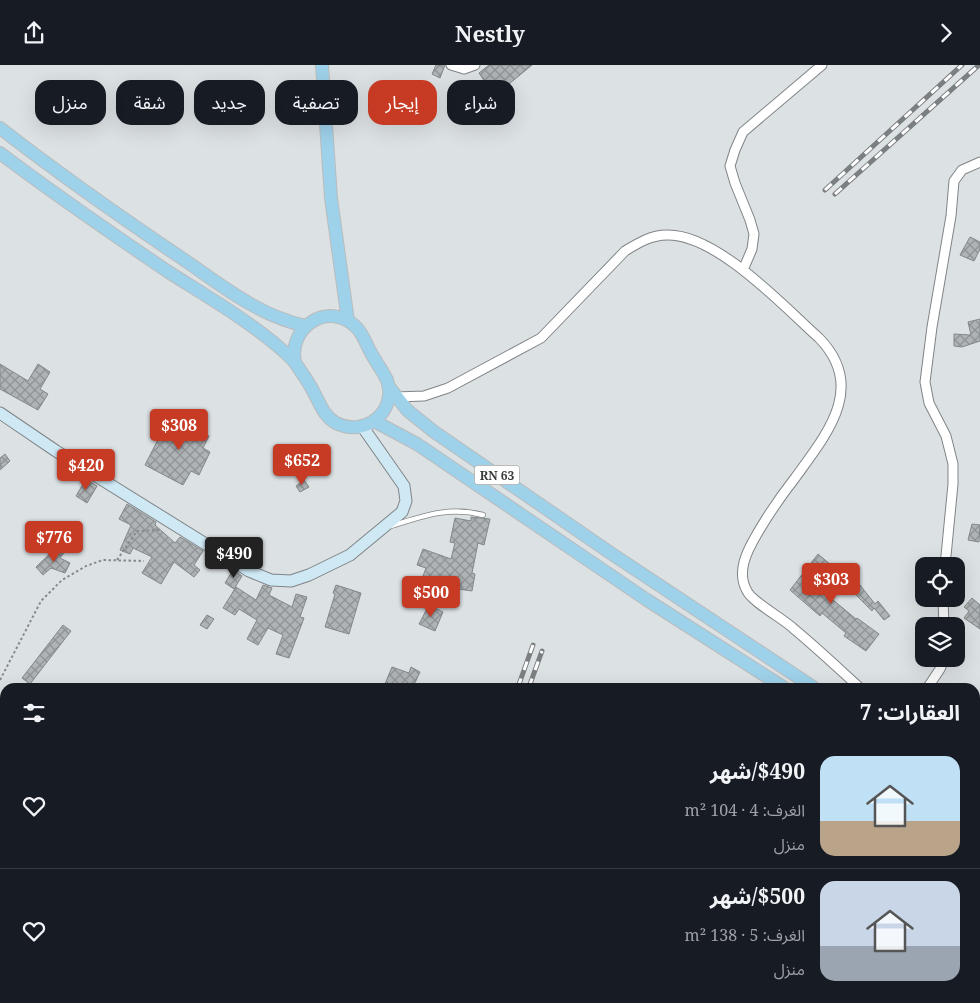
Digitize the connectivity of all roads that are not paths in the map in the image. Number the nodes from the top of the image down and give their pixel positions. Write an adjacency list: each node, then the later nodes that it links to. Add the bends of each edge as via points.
1 (322, 65): 10 (main road, via 331,198)
2 (451, 65): 3 (street, via 464,69)
3 (475, 65)
4 (822, 65): 8 (street, via 756,119 743,132 735,150 730,165 754,234)
5 (0, 128): 9 (main road, via 156,241)
6 (0, 153): 11 (main road, via 138,251)
7 (980, 163): 20 (street, via 962,170 954,181 925,382 929,403 946,436 953,464)
8 (743, 270): 14 (street, via 695,240 666,235 654,237 625,251 542,338 448,388 424,396); 24 (street, via 826,346 838,365 842,397 836,418 749,547 742,579 747,593 794,628)
9 (260, 309): 11 (main road); 12 (main road)
10 (348, 321): 12 (main road, via 323,317); 14 (main road, via 359,330)
11 (250, 325): 13 (main road)
12 (306, 325): 13 (main road, via 294,346)
13 (295, 362): 17 (main road, via 330,420 348,427)
14 (393, 393): 16 (main road); 23 (main road, RN 63, via 433,431)
15 (0, 413): 19 (main road, via 249,571 271,580 291,581 309,575 350,555)
16 (374, 421): 17 (main road); 22 (main road, via 417,444 647,601)
17 (362, 426): 19 (main road, via 406,491 402,512)
18 (483, 515): 19 (lane, via 470,511 444,511)
19 (382, 529)
20 (945, 557)
21 (941, 667): 25 (street)
22 (777, 683)
23 (807, 683)
24 (855, 683)
25 (931, 683)

